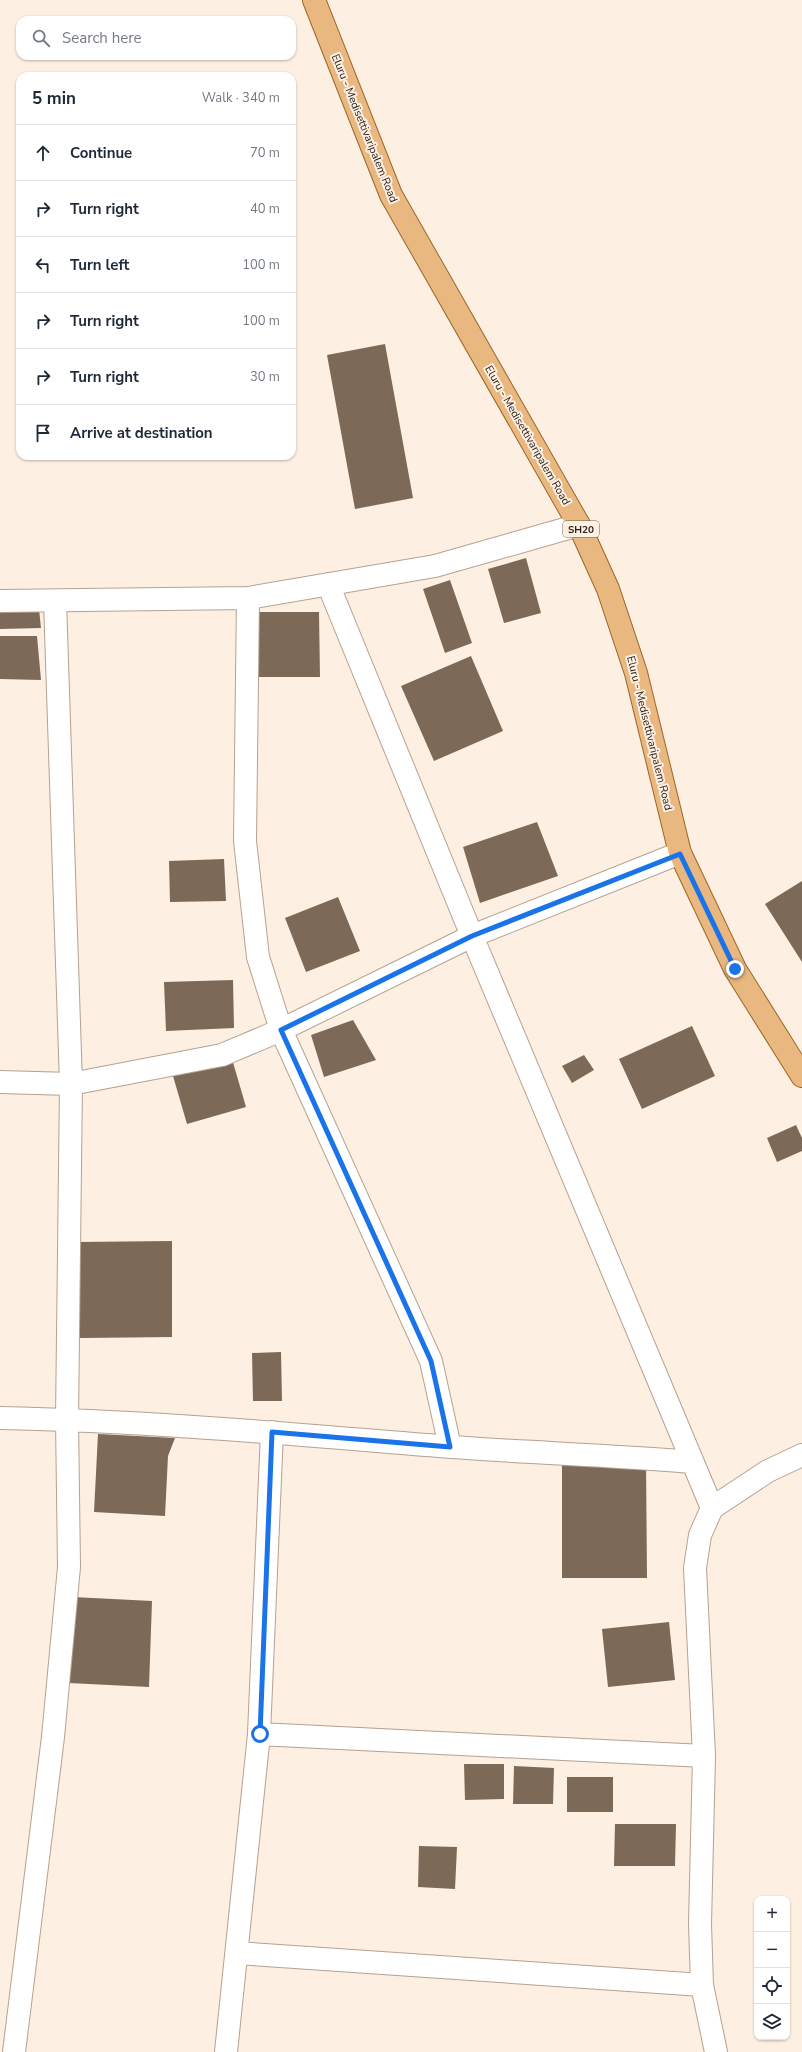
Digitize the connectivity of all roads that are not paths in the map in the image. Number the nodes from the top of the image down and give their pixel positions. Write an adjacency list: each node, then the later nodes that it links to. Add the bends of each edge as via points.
1 (314, 0): 2 (main road, Eluru - Medisettivaripalem Road / SH20, via 391,194)
2 (579, 525): 3 (street, via 435,566); 7 (main road, Eluru - Medisettivaripalem Road / SH20, via 608,590 636,673)
3 (328, 584): 4 (street); 8 (street)
4 (248, 598): 6 (street); 9 (street, via 245,841 258,957)
5 (0, 601): 6 (street)
6 (55, 601): 12 (street)
7 (680, 854): 8 (street); 10 (main road, Eluru - Medisettivaripalem Road / SH20, via 735,969)
8 (472, 936): 9 (street); 18 (street)
9 (281, 1030): 12 (street, via 222,1055); 16 (street, via 431,1361)
10 (802, 1076)
11 (0, 1082): 12 (street)
12 (71, 1084): 14 (street)
13 (0, 1418): 14 (street)
14 (67, 1419): 15 (street); 24 (street, via 69,1567 53,1737)
15 (272, 1432): 16 (street); 20 (street)
16 (450, 1447): 18 (street)
17 (802, 1455): 19 (street, via 768,1471)
18 (692, 1462): 19 (street)
19 (712, 1508): 21 (street, via 700,1535 695,1568)
20 (260, 1734): 21 (street); 22 (street)
21 (704, 1756): 23 (street, via 700,1924)
22 (237, 1953): 23 (street); 25 (street)
23 (702, 1985): 26 (street)
24 (14, 2052)
25 (226, 2052)
26 (716, 2052)

